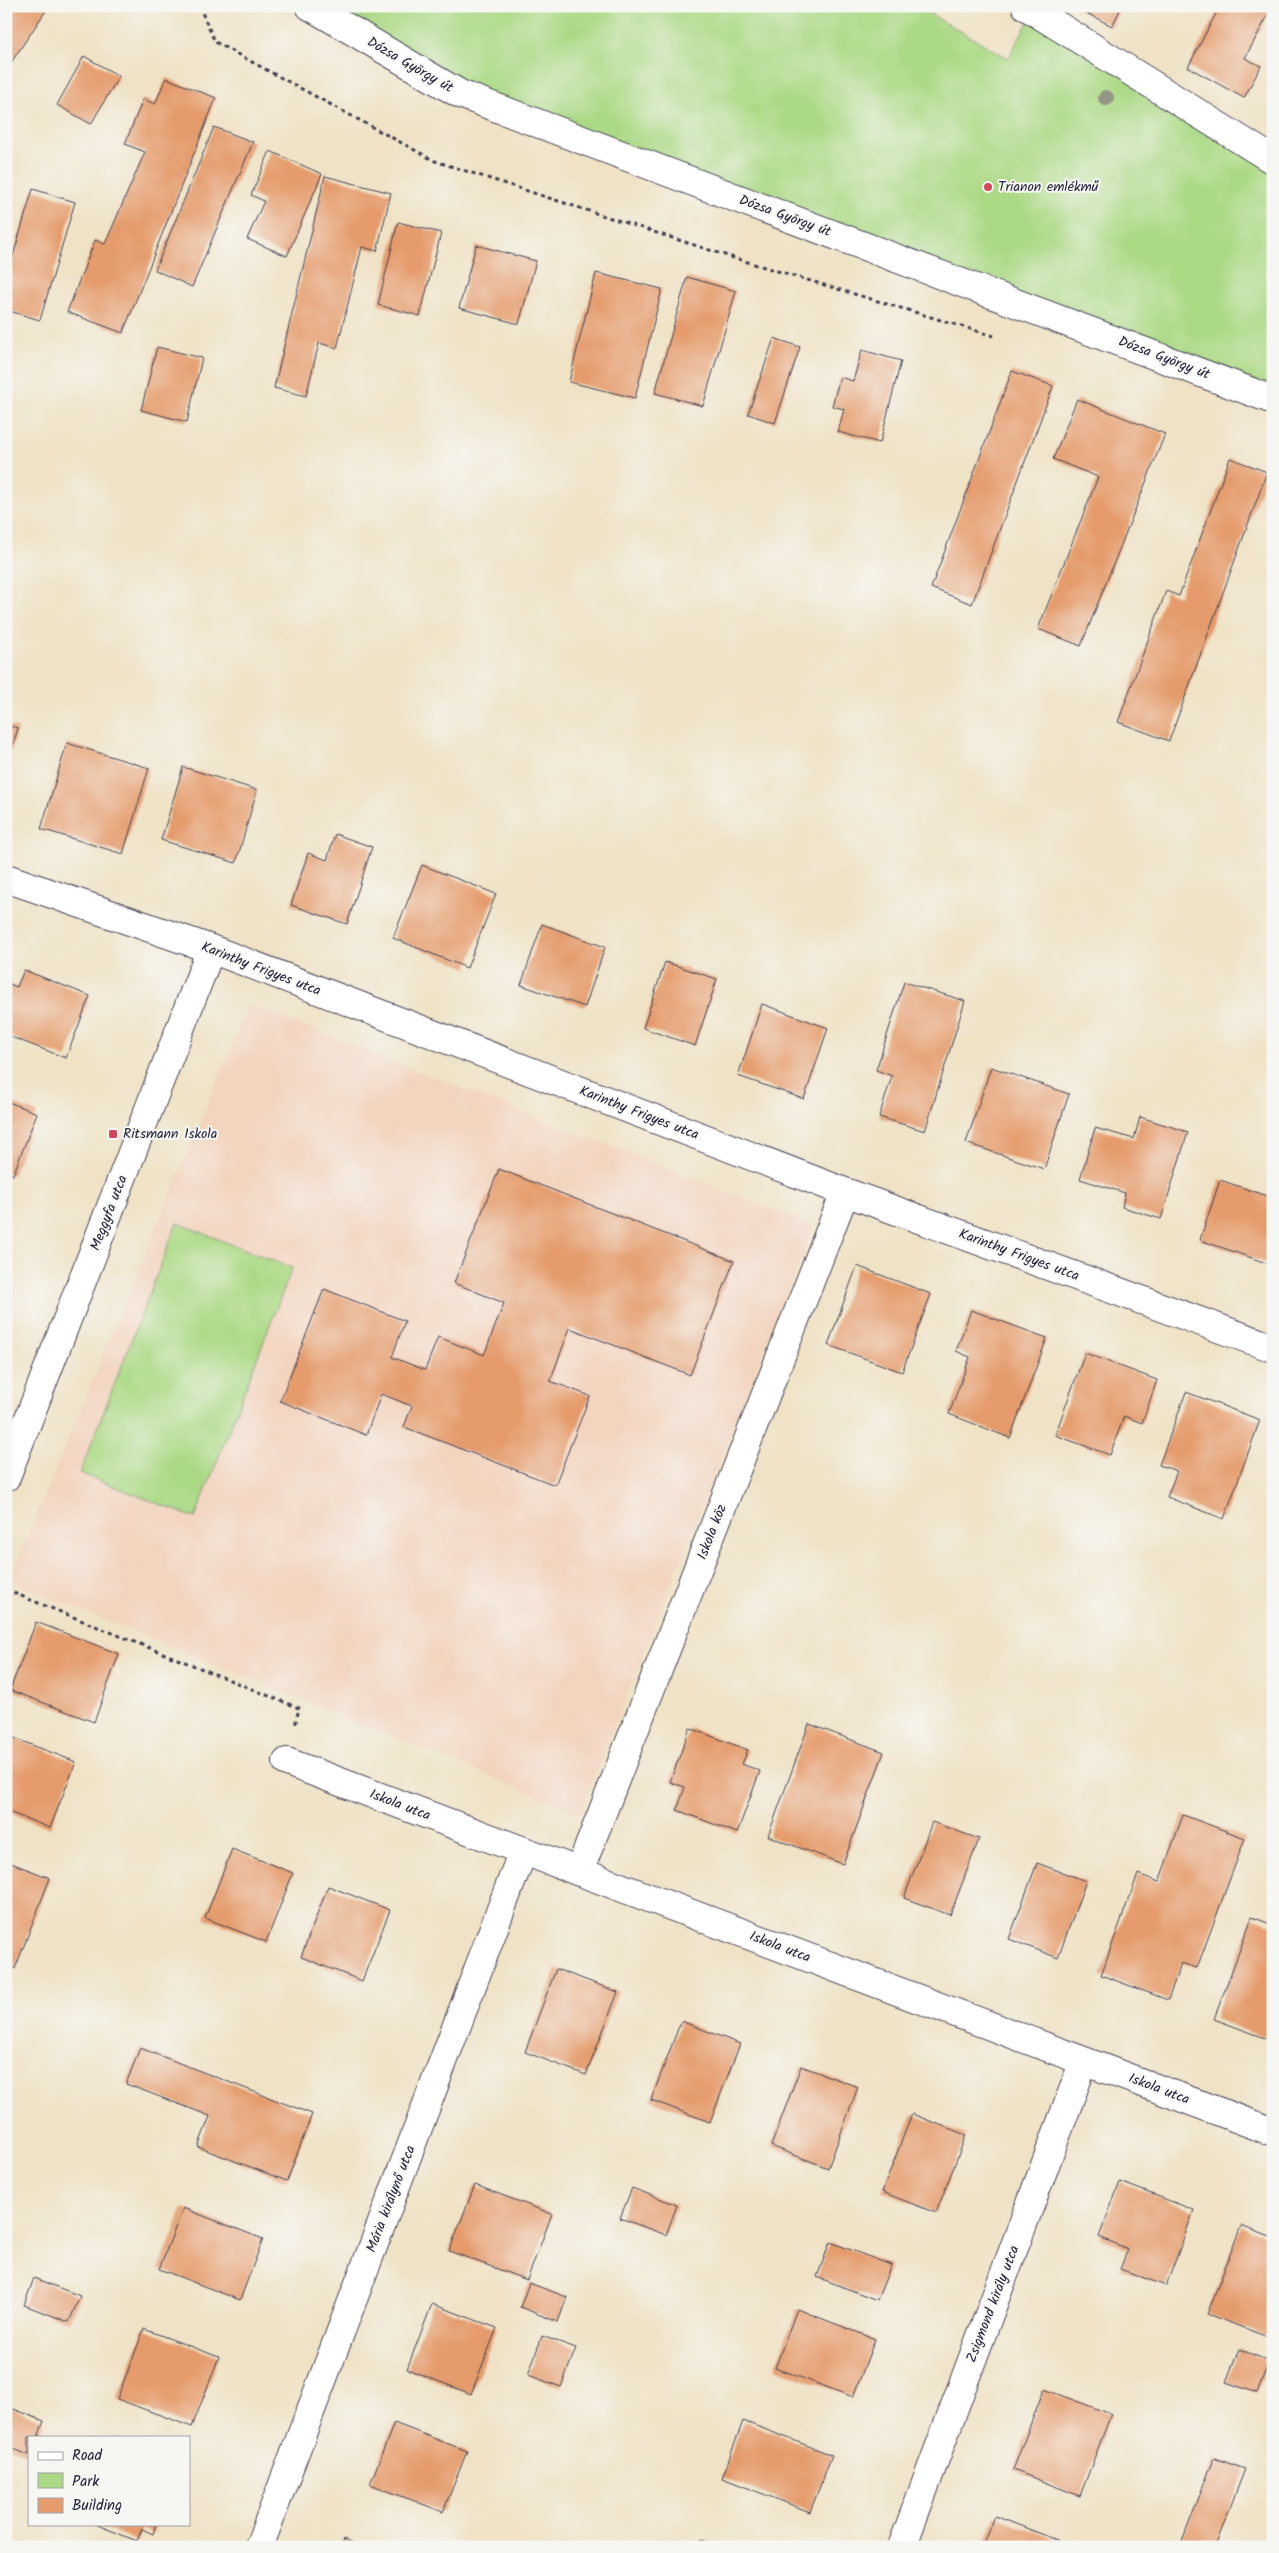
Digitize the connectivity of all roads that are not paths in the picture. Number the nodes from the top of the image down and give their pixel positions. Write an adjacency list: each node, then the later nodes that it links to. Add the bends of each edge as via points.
1 (310, 6): 4 (street, Dózsa György út, via 460,94)
2 (1026, 6): 3 (street)
3 (1273, 160)
4 (1273, 400)
5 (6, 878): 6 (street, Karinthy Frigyes utca)
6 (211, 949): 7 (street, Karinthy Frigyes utca); 9 (street, Meggyfa utca)
7 (845, 1192): 8 (street, Karinthy Frigyes utca); 12 (street, Iskola köz)
8 (1273, 1348)
9 (6, 1477)
10 (287, 1762): 11 (street, Iskola utca)
11 (522, 1851): 12 (street, Iskola utca); 15 (street, Mária királynő utca)
12 (579, 1872): 13 (street, Iskola utca)
13 (1084, 2061): 14 (street, Iskola utca); 16 (street, Zsigmond király utca)
14 (1273, 2132)
15 (259, 2547)
16 (902, 2547)

